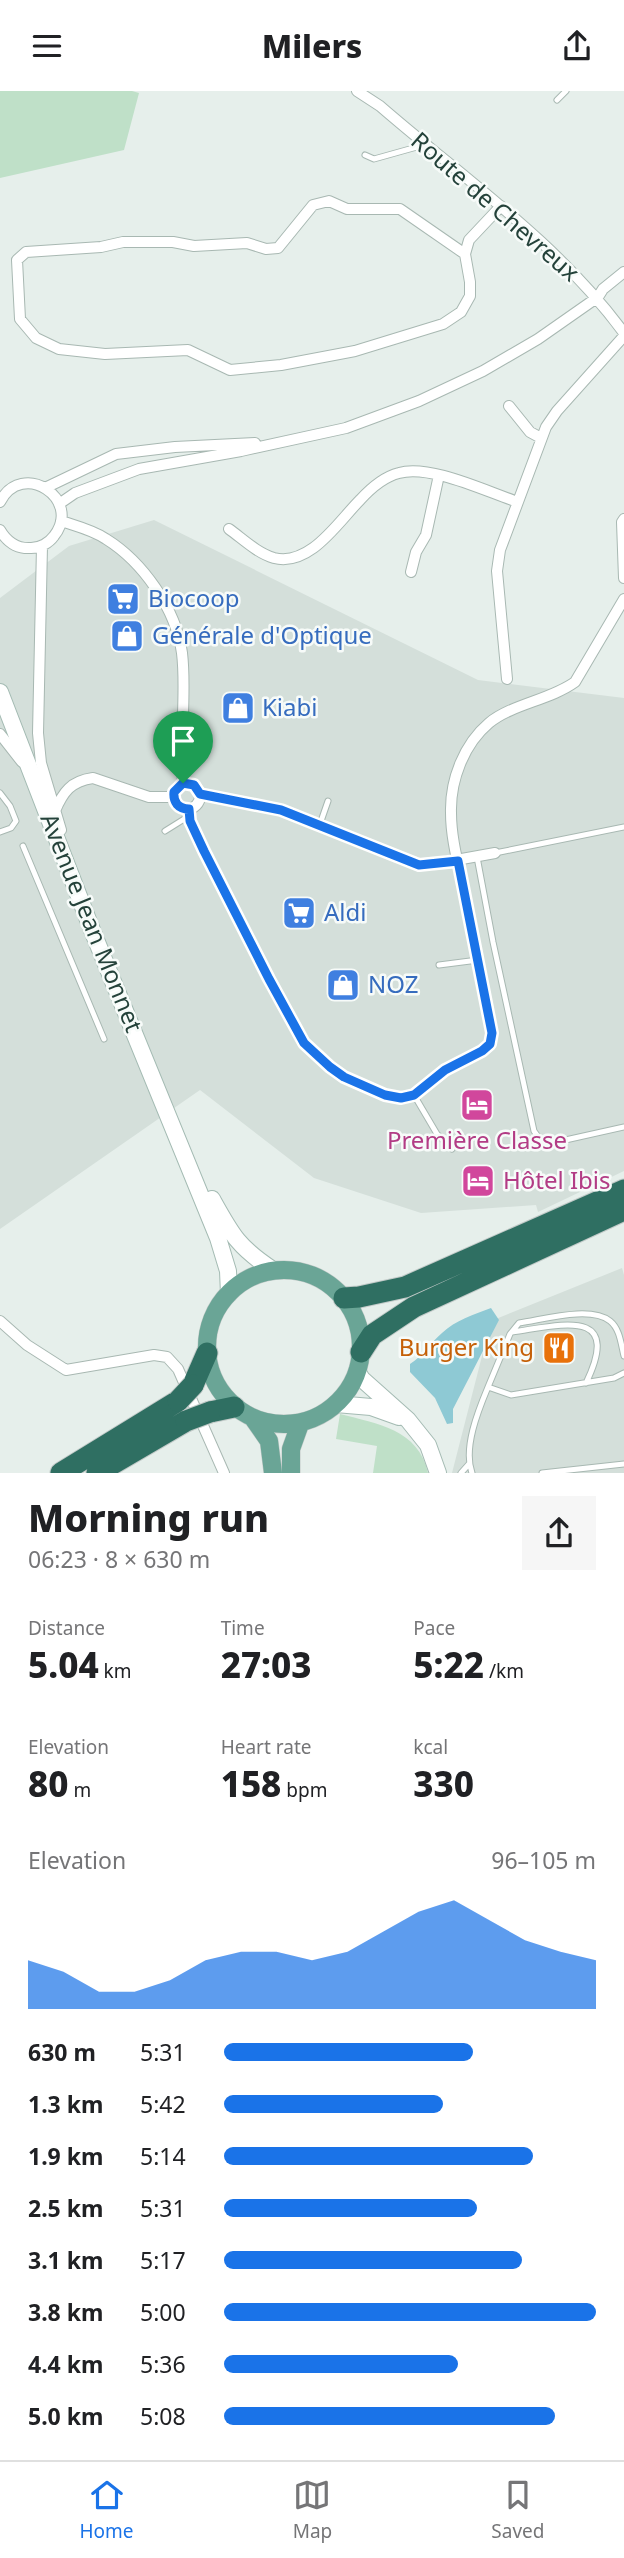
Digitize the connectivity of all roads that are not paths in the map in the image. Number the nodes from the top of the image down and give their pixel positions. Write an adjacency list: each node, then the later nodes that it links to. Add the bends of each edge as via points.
1 (357, 91): 4 (street, Route de Chevreux)
2 (566, 91): 3 (lane)
3 (557, 100)
4 (424, 145): 5 (lane, via 374,159); 6 (street, Route de Chevreux)
5 (365, 155)
6 (501, 206): 7 (street, via 469,240); 9 (street, Route de Chevreux)
7 (465, 254): 7 (street, via 470,296 461,312 443,324 355,351 281,365 230,370 188,350 105,354 59,349 36,338 20,319 17,260 26,252 123,242 247,243 278,248 313,205 329,201 347,209 400,209)
8 (624, 272): 9 (street)
9 (598, 297): 10 (street, Route de Chevreux); 13 (street, via 483,371 419,401 346,428)
10 (624, 334): 12 (street, via 557,411)
11 (509, 406): 12 (street, via 530,432)
12 (541, 438): 18 (street)
13 (275, 442): 16 (street, via 116,454); 19 (street, via 139,470 75,493)
14 (439, 475): 18 (street); 22 (street, via 409,471 380,482 314,548 293,558 275,558); 27 (street, via 426,535)
15 (5, 488): 16 (street, via 27,483); 17 (street)
16 (45, 488): 19 (street)
17 (0, 502)
18 (518, 502): 30 (street, via 497,571)
19 (59, 505): 21 (street)
20 (624, 519): 28 (street)
21 (61, 521): 25 (street, via 55,536); 34 (street, via 105,537 132,558 171,615 182,652)
22 (229, 529)
23 (0, 530): 24 (street)
24 (12, 544): 25 (street); 26 (street)
25 (42, 546): 39 (street, via 38,733)
26 (0, 547)
27 (411, 572)
28 (624, 578)
29 (624, 599): 48 (street, via 576,682 491,721 466,751 451,812)
30 (507, 679)
31 (0, 692): 33 (main road, Avenue Jean Monnet)
32 (0, 734): 33 (street)
33 (33, 776): 49 (main road, Avenue Jean Monnet)
34 (183, 783): 36 (street, via 194,785); 37 (street)
35 (0, 793): 44 (lane, via 16,821)
36 (200, 794): 40 (street); 41 (street, via 281,810)
37 (173, 797): 39 (street, via 149,797 93,778 83,779 62,793); 40 (street)
38 (328, 801): 41 (lane)
39 (55, 811): 49 (street)
40 (189, 813): 43 (lane); 53 (street, via 204,851 304,1043 344,1077 385,1095)
41 (320, 824): 48 (street, via 419,865)
42 (624, 827): 46 (lane)
43 (164, 831)
44 (0, 832)
45 (23, 846): 52 (lane)
46 (495, 853): 47 (street)
47 (477, 857): 48 (street); 54 (lane, via 534,1131 552,1143)
48 (458, 861): 50 (street)
49 (92, 930): 56 (main road, Avenue Jean Monnet)
50 (478, 960): 51 (lane); 53 (street, via 492,1033 490,1044)
51 (439, 965)
52 (104, 1039)
53 (414, 1095): 55 (lane)
54 (624, 1127)
55 (452, 1149)
56 (185, 1153): 59 (main road, Avenue Jean Monnet, via 234,1239); 60 (main road, Avenue Jean Monnet, via 228,1271)
57 (624, 1190): 61 (highway, via 405,1287)
58 (624, 1210): 66 (highway, via 414,1307 372,1335)
59 (273, 1270): 60 (main road, via 247,1278); 61 (main road, via 322,1279)
60 (229, 1294): 64 (main road, via 215,1312)
61 (344, 1298): 66 (main road, via 358,1323)
62 (0, 1321): 78 (street, via 65,1370 154,1355 167,1357 177,1369)
63 (512, 1332): 65 (lane, via 519,1323 596,1315 610,1321); 68 (lane, via 580,1323 592,1326 602,1337 604,1353); 69 (lane)
64 (207, 1353): 71 (main road, via 214,1383); 76 (highway, bridge, via 193,1385 178,1401)
65 (624, 1356)
66 (359, 1362): 70 (main road); 72 (main road, via 362,1379)
67 (624, 1373): 68 (lane)
68 (586, 1383): 69 (lane, via 512,1395)
69 (488, 1387): 74 (lane, via 475,1420)
70 (336, 1404): 72 (main road, via 371,1408); 73 (main road)
71 (244, 1413): 73 (main road, via 280,1426); 77 (highway, bridge, via 210,1412 186,1421); 79 (main road, via 269,1441)
72 (408, 1420): 81 (main road, via 428,1444)
73 (300, 1424): 80 (main road, via 291,1449)
74 (469, 1464): 82 (lane); 83 (lane)
75 (624, 1464): 84 (lane)
76 (61, 1473)
77 (97, 1473)
78 (222, 1473)
79 (273, 1473)
80 (291, 1473)
81 (438, 1473)
82 (461, 1473)
83 (472, 1473)
84 (542, 1473)

